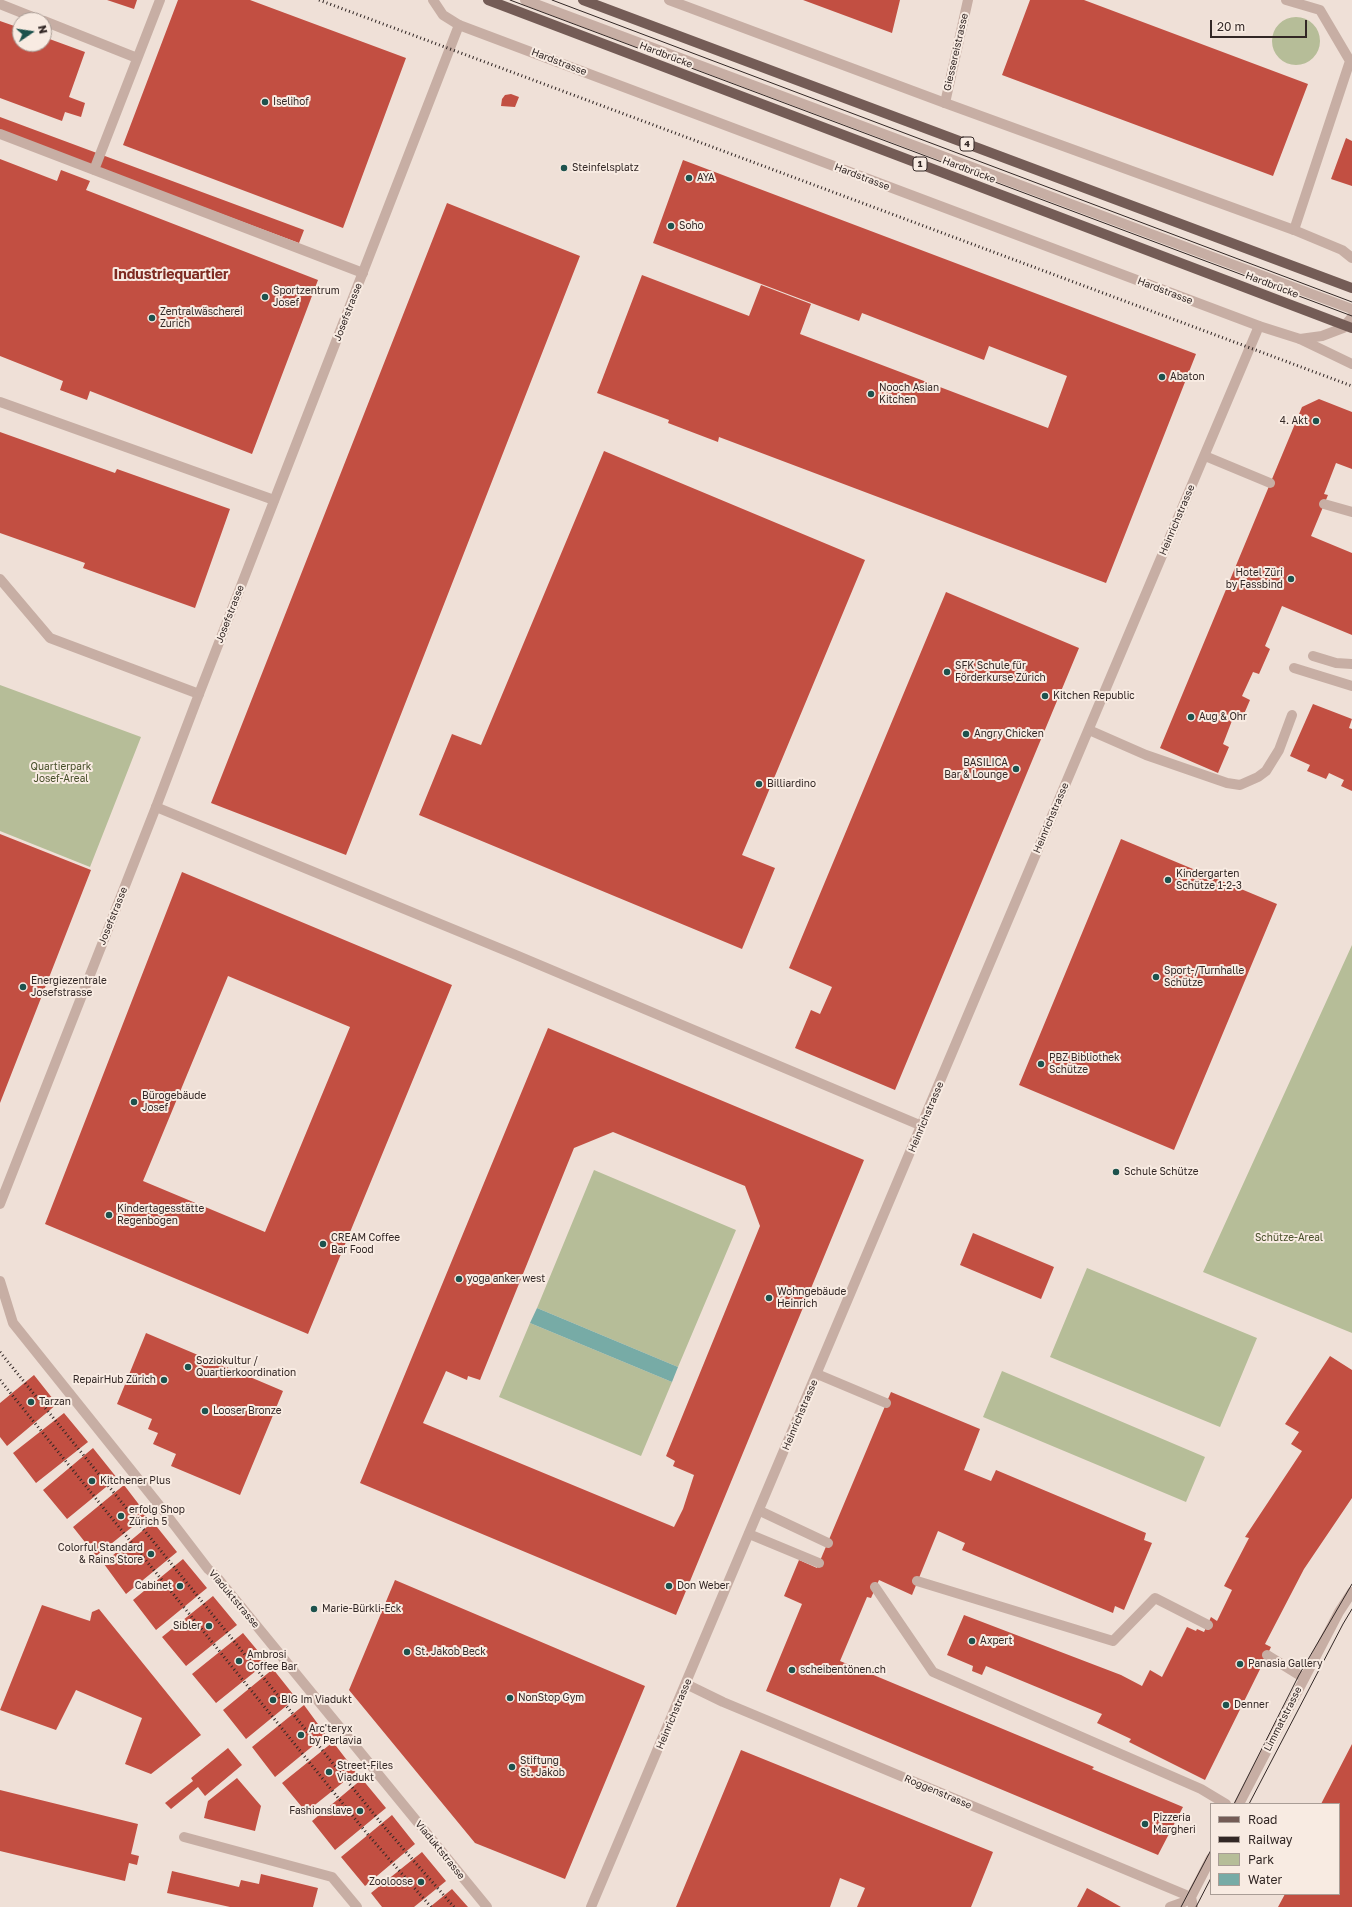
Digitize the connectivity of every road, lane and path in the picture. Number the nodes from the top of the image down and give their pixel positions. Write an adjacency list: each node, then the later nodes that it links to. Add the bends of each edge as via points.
1 (160, 0): 13 (street)
2 (433, 0): 12 (street, Hardstrasse, via 443,15)
3 (488, 0): 25 (main road, Hardbrücke / 1, bridge)
4 (525, 0): 22 (street)
5 (583, 0): 21 (main road, 4)
6 (669, 0): 15 (street)
7 (968, 0): 15 (street, Giessereistrasse)
8 (1286, 0): 14 (street, via 1320,10)
9 (0, 4): 10 (street)
10 (20, 12)
11 (52, 24): 13 (street)
12 (459, 25): 20 (street, Josefstrasse); 24 (street, Hardstrasse)
13 (137, 58): 17 (street)
14 (1351, 61): 18 (street)
15 (945, 103): 18 (street)
16 (0, 134): 17 (street)
17 (94, 170): 20 (street)
18 (1294, 230): 19 (street, via 1342,250)
19 (1352, 258)
20 (363, 273): 31 (street, Josefstrasse)
21 (1352, 288)
22 (1352, 309)
23 (1352, 317): 26 (street, Hardstrasse, via 1343,328 1322,336)
24 (1259, 326): 26 (street, Hardstrasse); 29 (street, Heinrichstrasse)
25 (1352, 328)
26 (1300, 338): 27 (street, Hardstrasse)
27 (1352, 364)
28 (0, 402): 31 (street)
29 (1205, 456): 30 (street); 41 (street, Heinrichstrasse)
30 (1270, 482)
31 (274, 500): 39 (street, Josefstrasse)
32 (1324, 504): 33 (street)
33 (1352, 512)
34 (0, 579): 39 (street, via 50,638)
35 (1313, 656): 36 (street, via 1336,663)
36 (1352, 664)
37 (1294, 668): 38 (street)
38 (1352, 686)
39 (199, 694): 42 (street, Josefstrasse)
40 (1292, 715): 41 (street, via 1279,750 1266,771 1258,778 1240,785 1227,783 1146,755)
41 (1089, 730): 43 (street, Heinrichstrasse)
42 (156, 807): 43 (street); 44 (street, Josefstrasse)
43 (922, 1126): 46 (street, Heinrichstrasse)
44 (0, 1204)
45 (0, 1281): 65 (street, Viaduktstrasse, via 13,1323 208,1569)
46 (817, 1374): 47 (street); 48 (street, Heinrichstrasse)
47 (886, 1403)
48 (760, 1511): 49 (street, Heinrichstrasse); 50 (street)
49 (750, 1534): 51 (street); 58 (street, Heinrichstrasse)
50 (828, 1544)
51 (819, 1563)
52 (917, 1581): 55 (street, via 1113,1641 1155,1598)
53 (875, 1588): 59 (street, via 933,1672 1201,1789)
54 (1352, 1592): 57 (street, Limmatstrasse)
55 (1208, 1625)
56 (1267, 1654): 57 (street)
57 (1304, 1678): 60 (street, Limmatstrasse)
58 (686, 1684): 63 (street, Roggenstrasse); 66 (street, Heinrichstrasse)
59 (1224, 1803)
60 (1240, 1803)
61 (184, 1837): 64 (street, via 332,1877)
62 (1210, 1860): 63 (street)
63 (1192, 1902): 67 (street); 68 (street)
64 (357, 1907)
65 (487, 1907)
66 (591, 1907)
67 (1170, 1907)
68 (1186, 1907)

